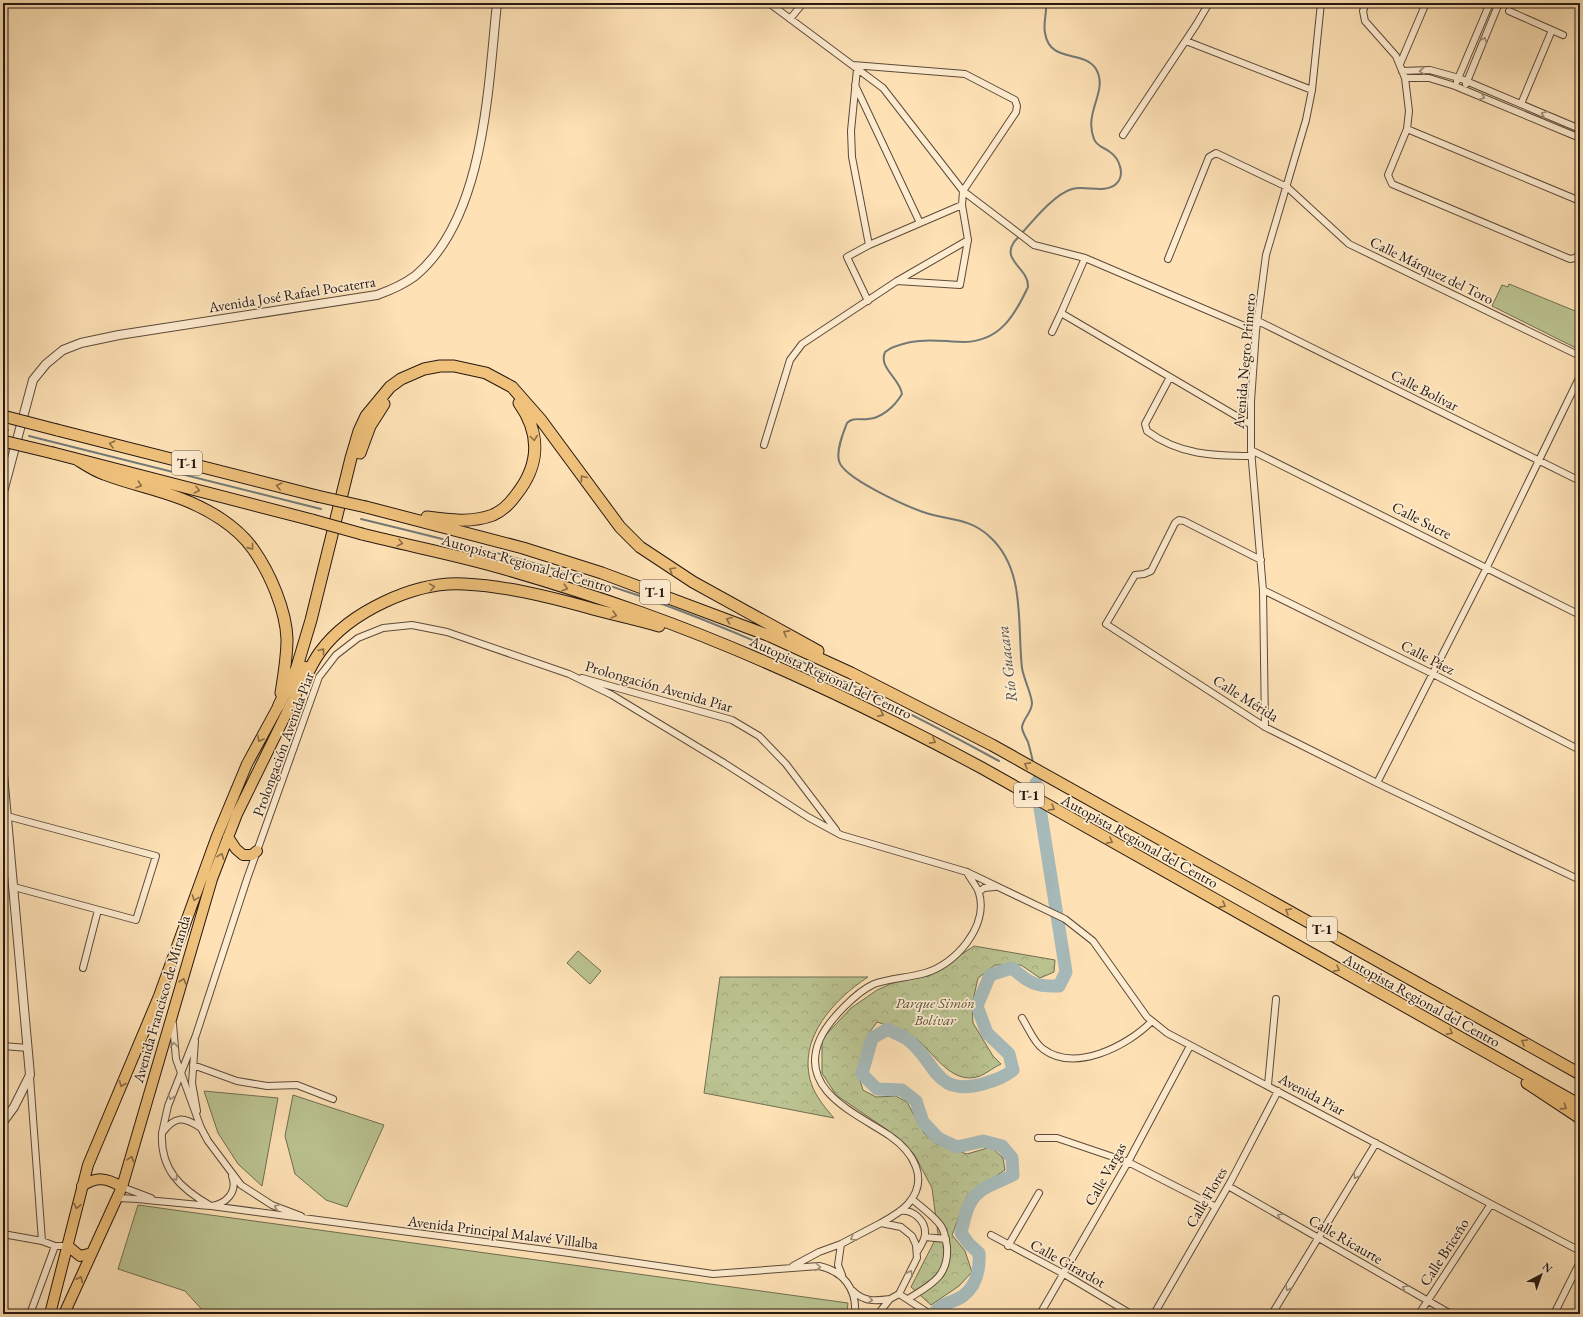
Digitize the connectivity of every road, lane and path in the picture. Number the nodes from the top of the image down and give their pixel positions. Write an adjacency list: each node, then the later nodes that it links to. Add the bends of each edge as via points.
1 (497, 3): 57 (street, Avenida José Rafael Pocaterra, via 479,156 448,236 436,254 415,275 398,287 377,295 119,335 62,350 46,364 34,380)
2 (769, 3): 11 (street)
3 (803, 3): 11 (street)
4 (1209, 3): 14 (street)
5 (1321, 3): 24 (street, Avenida Negro Primero)
6 (1366, 3): 15 (street, via 1363,11 1364,21 1396,56)
7 (1426, 3): 15 (street)
8 (1490, 3): 19 (street)
9 (1499, 3): 20 (street, one-way to 9)
10 (1509, 11): 12 (street)
11 (790, 19): 16 (street)
12 (1552, 30): 13 (street); 25 (street)
13 (1563, 35)
14 (1186, 41): 24 (street); 28 (street)
15 (1400, 64): 17 (street)
16 (855, 67): 21 (street); 31 (street, via 892,98); 31 (street, via 965,74 1015,100 1018,106 1016,112)
17 (1402, 71): 18 (street); 19 (street, one-way to 17, via 1430,70)
18 (1405, 78): 22 (street, via 1429,78); 26 (street)
19 (1459, 78): 20 (street); 22 (street)
20 (1467, 81): 23 (street); 25 (street)
21 (855, 84): 34 (street); 36 (street, via 851,131 852,157)
22 (1455, 86): 23 (street)
23 (1464, 89): 29 (street, one-way to 29)
24 (1312, 90): 30 (street, Avenida Negro Primero)
25 (1521, 104): 27 (street, one-way to 25)
26 (1407, 129): 32 (street); 37 (street, via 1388,175 1392,184 1570,259)
27 (1580, 129)
28 (1123, 135)
29 (1580, 138)
30 (1287, 187): 39 (street, Calle Márquez del Toro, via 1216,153 1212,154); 43 (street, Avenida Negro Primero, via 1266,255); 46 (street, Calle Márquez del Toro, via 1349,244)
31 (963, 191): 33 (street); 38 (street, via 1034,245)
32 (1580, 201)
33 (962, 205): 34 (street); 35 (street)
34 (920, 223): 36 (street)
35 (968, 240): 40 (street); 40 (street, via 960,285)
36 (869, 245): 41 (street, via 847,257)
37 (1580, 253)
38 (1085, 258): 42 (street); 44 (street)
39 (1168, 259)
40 (897, 281): 41 (street)
41 (868, 301): 52 (street, via 802,344 790,360)
42 (1061, 312): 45 (street); 48 (street)
43 (1258, 321): 44 (street, Avenida Negro Primero); 55 (street, Calle Bolívar)
44 (1256, 331): 50 (street, Avenida Negro Primero)
45 (1052, 332)
46 (1580, 356)
47 (1580, 376): 55 (street)
48 (1170, 377): 50 (street); 53 (street, via 1145,424 1147,431 1192,453 1214,456)
49 (3, 416): 58 (highway, Autopista Regional del Centro / T-1, one-way to 49, bridge)
50 (1250, 424): 53 (street, Avenida Negro Primero)
51 (3, 441): 54 (highway, Autopista Regional del Centro / T-1, bridge)
52 (764, 444)
53 (1251, 453): 59 (street, Avenida Negro Primero); 60 (street, Calle Sucre)
54 (78, 460): 63 (highway, Autopista Regional del Centro / T-1, one-way to 63, bridge, via 504,569 642,613); 67 (highway, one-way to 67, via 103,474 183,499 207,511 235,530 253,549 275,588 287,638 286,669)
55 (1538, 460): 56 (street, Calle Bolívar); 60 (street)
56 (1580, 481)
57 (3, 492)
58 (367, 508): 66 (highway, one-way to 58, via 312,644 363,444 370,426 389,398 403,386 431,373 447,370 466,372 496,382 510,392 526,412 535,438 533,465 528,478 512,501 495,514 477,520 451,520); 68 (highway, Autopista Regional del Centro / T-1, one-way to 58, via 770,636 602,572 523,548)
59 (1261, 560): 61 (street, Avenida Negro Primero); 69 (street, Calle Mérida, via 1179,520 1175,523 1151,571 1135,575 1106,624)
60 (1487, 567): 62 (street, Calle Sucre); 65 (street)
61 (1263, 590): 65 (street, Calle Páez); 69 (street, Avenida Negro Primero)
62 (1580, 615)
63 (762, 661): 66 (highway, one-way to 63, via 320,652 337,633 363,613 394,598 428,587 447,585 508,588 554,598 657,626); 92 (highway, Autopista Regional del Centro / T-1, one-way to 92, via 885,716 982,768)
64 (569, 674): 74 (street, Prolongación Avenida Piar, via 612,695 808,817); 74 (street, Prolongación Avenida Piar, via 732,720 759,736 786,764); 76 (street, Prolongación Avenida Piar, via 446,632 412,625 383,628 358,638 336,655 319,677)
65 (1433, 674): 70 (street, Calle Páez); 72 (street)
66 (295, 696): 75 (main road, Avenida Francisco de Miranda)
67 (279, 705): 68 (highway, one-way to 67, via 905,693 821,652 666,566 640,547 620,527 522,396 512,387 486,373 454,366 424,369 401,379 366,416 351,458 313,613 296,670); 112 (main road, Avenida Francisco de Miranda, one-way to 112, via 247,764 223,822 159,996 88,1165)
68 (930, 712): 94 (highway, Autopista Regional del Centro / T-1, one-way to 68)
69 (1265, 727): 72 (street, Calle Mérida)
70 (1580, 750)
71 (3, 774): 73 (street)
72 (1377, 783): 78 (street, Calle Mérida)
73 (5, 815): 79 (street); 82 (street, via 156,856 136,920)
74 (837, 831): 77 (street, Prolongación Avenida Piar, via 841,835)
75 (228, 837): 76 (main road, via 243,855 252,855); 86 (main road, Avenida Francisco de Miranda, one-way to 75, via 212,879)
76 (257, 851): 89 (street, Prolongación Avenida Piar)
77 (967, 872): 80 (street, Prolongación Avenida Piar); 81 (street)
78 (1579, 878)
79 (14, 887): 82 (street); 93 (street)
80 (995, 887): 81 (street, via 984,888); 83 (street, Prolongación Avenida Piar)
81 (979, 892): 119 (street, via 980,908 974,931 958,953 938,968 874,984 858,994 841,1010 820,1039 816,1051 816,1069 823,1086 838,1104 890,1136 911,1155 919,1173)
82 (98, 910): 84 (street)
83 (1065, 919): 88 (street, Avenida Piar, via 1093,941)
84 (83, 968)
85 (1276, 999): 100 (street)
86 (177, 1002): 97 (street, one-way to 86, via 173,1030); 113 (main road, Avenida Francisco de Miranda, one-way to 86)
87 (1022, 1018): 88 (street, via 1042,1048 1056,1056 1072,1059 1087,1057 1116,1046 1139,1034)
88 (1151, 1022): 91 (street, Avenida Piar)
89 (196, 1035): 95 (street); 97 (street)
90 (3, 1046): 93 (street)
91 (1190, 1046): 100 (street, Avenida Piar); 110 (street, Calle Vargas)
92 (1474, 1046): 103 (highway, Autopista Regional del Centro / T-1); 104 (highway, one-way to 104, via 1494,1063)
93 (28, 1048): 99 (street)
94 (1558, 1061): 96 (highway); 98 (highway, Autopista Regional del Centro / T-1)
95 (193, 1065): 102 (street, via 237,1081 267,1086 296,1085); 106 (street, via 192,1083)
96 (1580, 1069)
97 (180, 1072): 106 (street); 107 (street, one-way to 107)
98 (1580, 1074)
99 (30, 1075): 105 (street, via 14,1107); 132 (street)
100 (1268, 1085): 101 (street, Avenida Piar)
101 (1278, 1092): 109 (street, Avenida Piar); 114 (street, Calle Flores)
102 (333, 1100)
103 (1580, 1105)
104 (1580, 1118)
105 (3, 1122)
106 (201, 1128): 107 (street, via 182,1119 174,1120); 111 (street)
107 (162, 1133): 116 (street, one-way to 116, via 164,1154 171,1173)
108 (1038, 1138): 110 (street, via 1057,1138)
109 (1376, 1143): 121 (street, Avenida Piar); 130 (street, one-way to 130)
110 (1128, 1162): 123 (street); 142 (street, Calle Vargas)
111 (227, 1166): 122 (street, via 234,1182 233,1190 223,1202); 125 (street, one-way to 111, via 272,1205 254,1195 241,1185)
112 (82, 1186): 113 (main road, via 93,1179 101,1178); 135 (main road, Avenida Francisco de Miranda, one-way to 135)
113 (122, 1186): 117 (main road, Avenida Francisco de Miranda); 118 (street)
114 (1228, 1186): 123 (street, Calle Flores); 130 (street, Calle Ricaurte, one-way to 114)
115 (1039, 1193): 136 (street)
116 (192, 1195): 120 (street); 122 (street)
117 (118, 1198): 118 (street, Avenida Principal Malavé Villalba); 138 (main road, Avenida Francisco de Miranda)
118 (154, 1199): 120 (street, Avenida Principal Malavé Villalba)
119 (912, 1199): 124 (street); 131 (street, via 941,1226)
120 (188, 1204): 122 (street, Avenida Principal Malavé Villalba)
121 (1491, 1204): 137 (street, Avenida Piar); 148 (street, Calle Briceño)
122 (211, 1206): 125 (street, Avenida Principal Malavé Villalba)
123 (1216, 1207): 157 (street, Calle Flores)
124 (900, 1211): 126 (street); 129 (street, via 917,1216 924,1226)
125 (314, 1220): 141 (street, Avenida Principal Malavé Villalba, via 713,1274)
126 (881, 1223): 133 (street, one-way to 133); 139 (street, via 907,1230 912,1236)
127 (3, 1234): 132 (street)
128 (991, 1235): 136 (street, Calle Girardot)
129 (925, 1237): 131 (street); 139 (street)
130 (1318, 1238): 148 (street, Calle Ricaurte, one-way to 130); 158 (street, one-way to 158)
131 (946, 1239): 147 (street, via 948,1260 942,1272 933,1283)
132 (42, 1241): 134 (street)
133 (841, 1244): 141 (street); 143 (street, via 838,1265)
134 (55, 1246): 135 (street); 149 (street)
135 (68, 1246): 138 (main road, via 80,1256); 150 (main road, Avenida Francisco de Miranda)
136 (1008, 1246): 142 (street, Calle Girardot)
137 (1580, 1251)
138 (92, 1252): 151 (main road, Avenida Francisco de Miranda, one-way to 138)
139 (917, 1252): 145 (street, one-way to 139, via 914,1265)
140 (1580, 1262): 161 (street)
141 (790, 1267): 143 (street, Avenida Principal Malavé Villalba, one-way to 143, via 819,1266)
142 (1064, 1274): 155 (street, Calle Vargas); 156 (street, Calle Girardot)
143 (843, 1277): 144 (street, Avenida Principal Malavé Villalba)
144 (853, 1291): 146 (street, one-way to 146, via 859,1297 875,1302); 152 (street)
145 (899, 1294): 146 (street); 147 (street)
146 (890, 1299): 153 (street)
147 (910, 1301): 154 (street)
148 (1427, 1301): 159 (street, Calle Briceño); 160 (street, Calle Ricaurte)
149 (30, 1314)
150 (50, 1314)
151 (64, 1314)
152 (855, 1314)
153 (878, 1314)
154 (930, 1314)
155 (1040, 1314)
156 (1131, 1314)
157 (1154, 1314)
158 (1272, 1314)
159 (1419, 1314)
160 (1451, 1314)
161 (1554, 1314)

